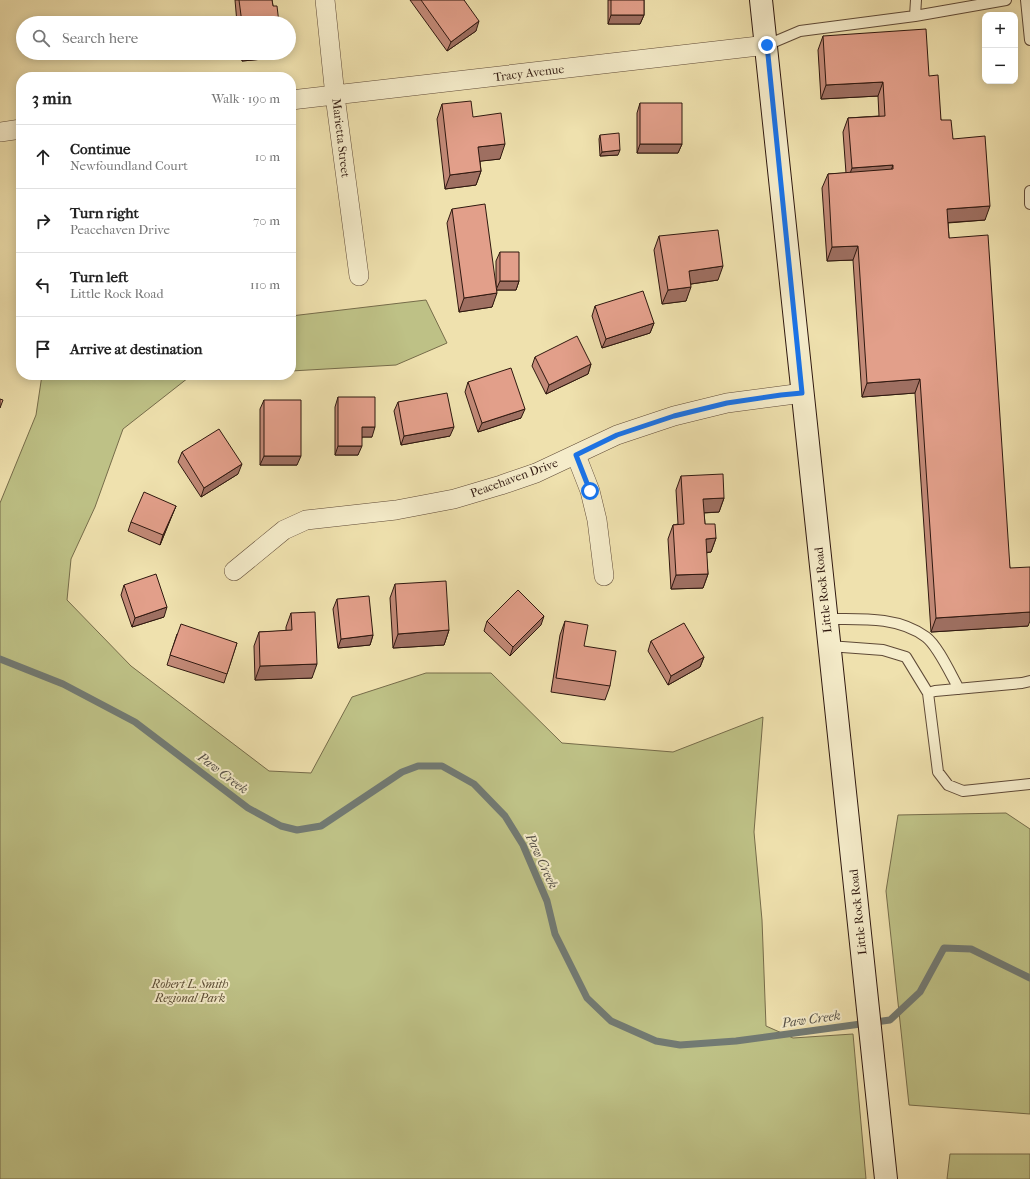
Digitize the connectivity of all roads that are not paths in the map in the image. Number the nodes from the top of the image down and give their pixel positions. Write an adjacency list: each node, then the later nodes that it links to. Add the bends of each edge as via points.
1 (325, 0): 9 (street, Marietta Street)
2 (761, 0): 8 (main road, Little Rock Road)
3 (916, 0): 6 (lane)
4 (1006, 0): 6 (lane)
5 (1026, 0): 7 (lane)
6 (915, 16): 8 (lane, via 800,31)
7 (1030, 40)
8 (767, 45): 9 (street, Tracy Avenue); 16 (main road, Little Rock Road)
9 (335, 96): 10 (street, Tracy Avenue); 15 (street, Marietta Street)
10 (296, 100)
11 (16, 130): 12 (street)
12 (0, 132)
13 (1030, 191): 14 (lane)
14 (1030, 204)
15 (359, 276)
16 (802, 393): 17 (street, Peacehaven Drive, via 727,403 674,416 617,435); 20 (main road, Little Rock Road)
17 (576, 455): 18 (street, Peacehaven Drive, via 536,473 454,499 396,510 306,520 284,530); 19 (street, via 590,491 597,520)
18 (234, 571)
19 (604, 576)
20 (827, 619): 21 (main road, Little Rock Road); 23 (lane, via 866,619 903,624 927,637 942,657)
21 (829, 646): 24 (lane, via 883,650 906,657); 26 (main road, Little Rock Road)
22 (1030, 681): 23 (lane)
23 (959, 689): 24 (lane)
24 (928, 693): 25 (lane, via 938,772 948,785 962,791)
25 (1030, 784)
26 (886, 1179)

